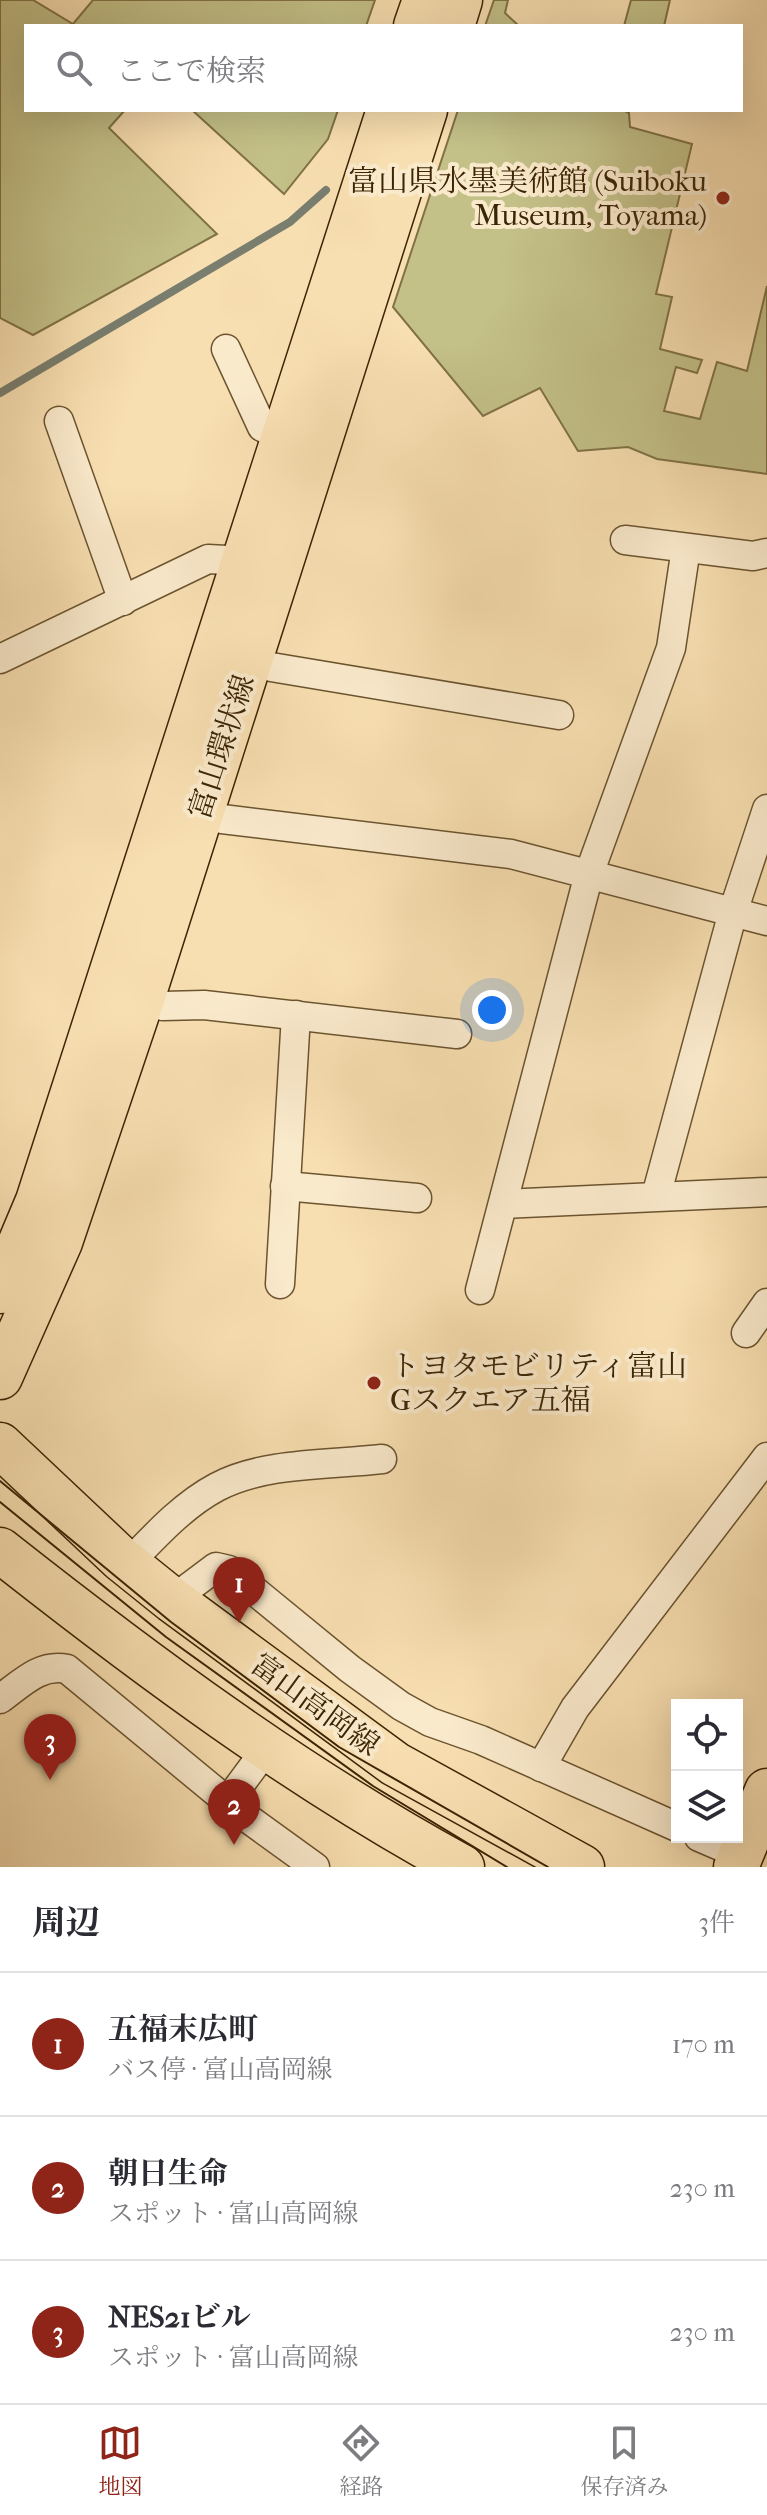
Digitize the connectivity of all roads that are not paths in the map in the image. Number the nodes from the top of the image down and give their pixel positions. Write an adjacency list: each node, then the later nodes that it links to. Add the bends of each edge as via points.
1 (425, 0): 3 (main road)
2 (460, 0): 4 (main road)
3 (417, 24)
4 (453, 24)
5 (388, 112): 9 (main road, 富山環状線)
6 (424, 112): 13 (main road, 富山環状線)
7 (226, 349): 9 (street, via 262,427)
8 (59, 421): 14 (street)
9 (284, 438): 13 (main road, 富山環状線)
10 (625, 540): 11 (street)
11 (686, 548): 12 (street); 20 (street, via 671,648)
12 (767, 553)
13 (261, 568): 14 (street, via 208,559); 15 (main road, 富山環状線)
14 (123, 601): 16 (street)
15 (233, 655): 17 (street, via 271,667); 18 (main road, 富山環状線)
16 (0, 659)
17 (559, 715)
18 (183, 808): 20 (street, via 511,854); 23 (main road, 富山環状線)
19 (767, 809): 21 (street)
20 (589, 874): 21 (street); 30 (street)
21 (733, 912): 22 (street); 28 (street)
22 (767, 921)
23 (125, 992): 24 (street, via 163,1006); 33 (main road, 富山環状線); 36 (main road, 富山環状線, via 60,1242)
24 (296, 1015): 25 (street); 26 (street)
25 (457, 1034)
26 (285, 1186): 29 (street); 31 (street)
27 (767, 1192): 28 (street)
28 (656, 1196): 30 (street)
29 (417, 1198)
30 (504, 1204): 32 (street)
31 (280, 1284)
32 (480, 1290)
33 (0, 1291)
34 (767, 1303): 35 (street)
35 (746, 1333)
36 (0, 1377)
37 (0, 1445): 41 (main road, 富山高岡線)
38 (767, 1457): 45 (street, via 575,1708)
39 (382, 1459): 41 (street, via 254,1474 218,1487 171,1520)
40 (0, 1550): 44 (main road, 富山高岡線)
41 (128, 1564): 42 (main road, 富山高岡線)
42 (172, 1600): 45 (street, via 216,1567 229,1570 401,1706); 53 (main road, 富山高岡線, via 395,1764)
43 (0, 1699): 47 (street, via 37,1672 53,1666 67,1669)
44 (267, 1748): 47 (street); 52 (main road, 富山高岡線)
45 (541, 1767): 48 (street)
46 (767, 1791): 50 (main road)
47 (228, 1801): 51 (street)
48 (671, 1824)
49 (709, 1843): 50 (street)
50 (738, 1861)
51 (315, 1867)
52 (462, 1867)
53 (582, 1867)

